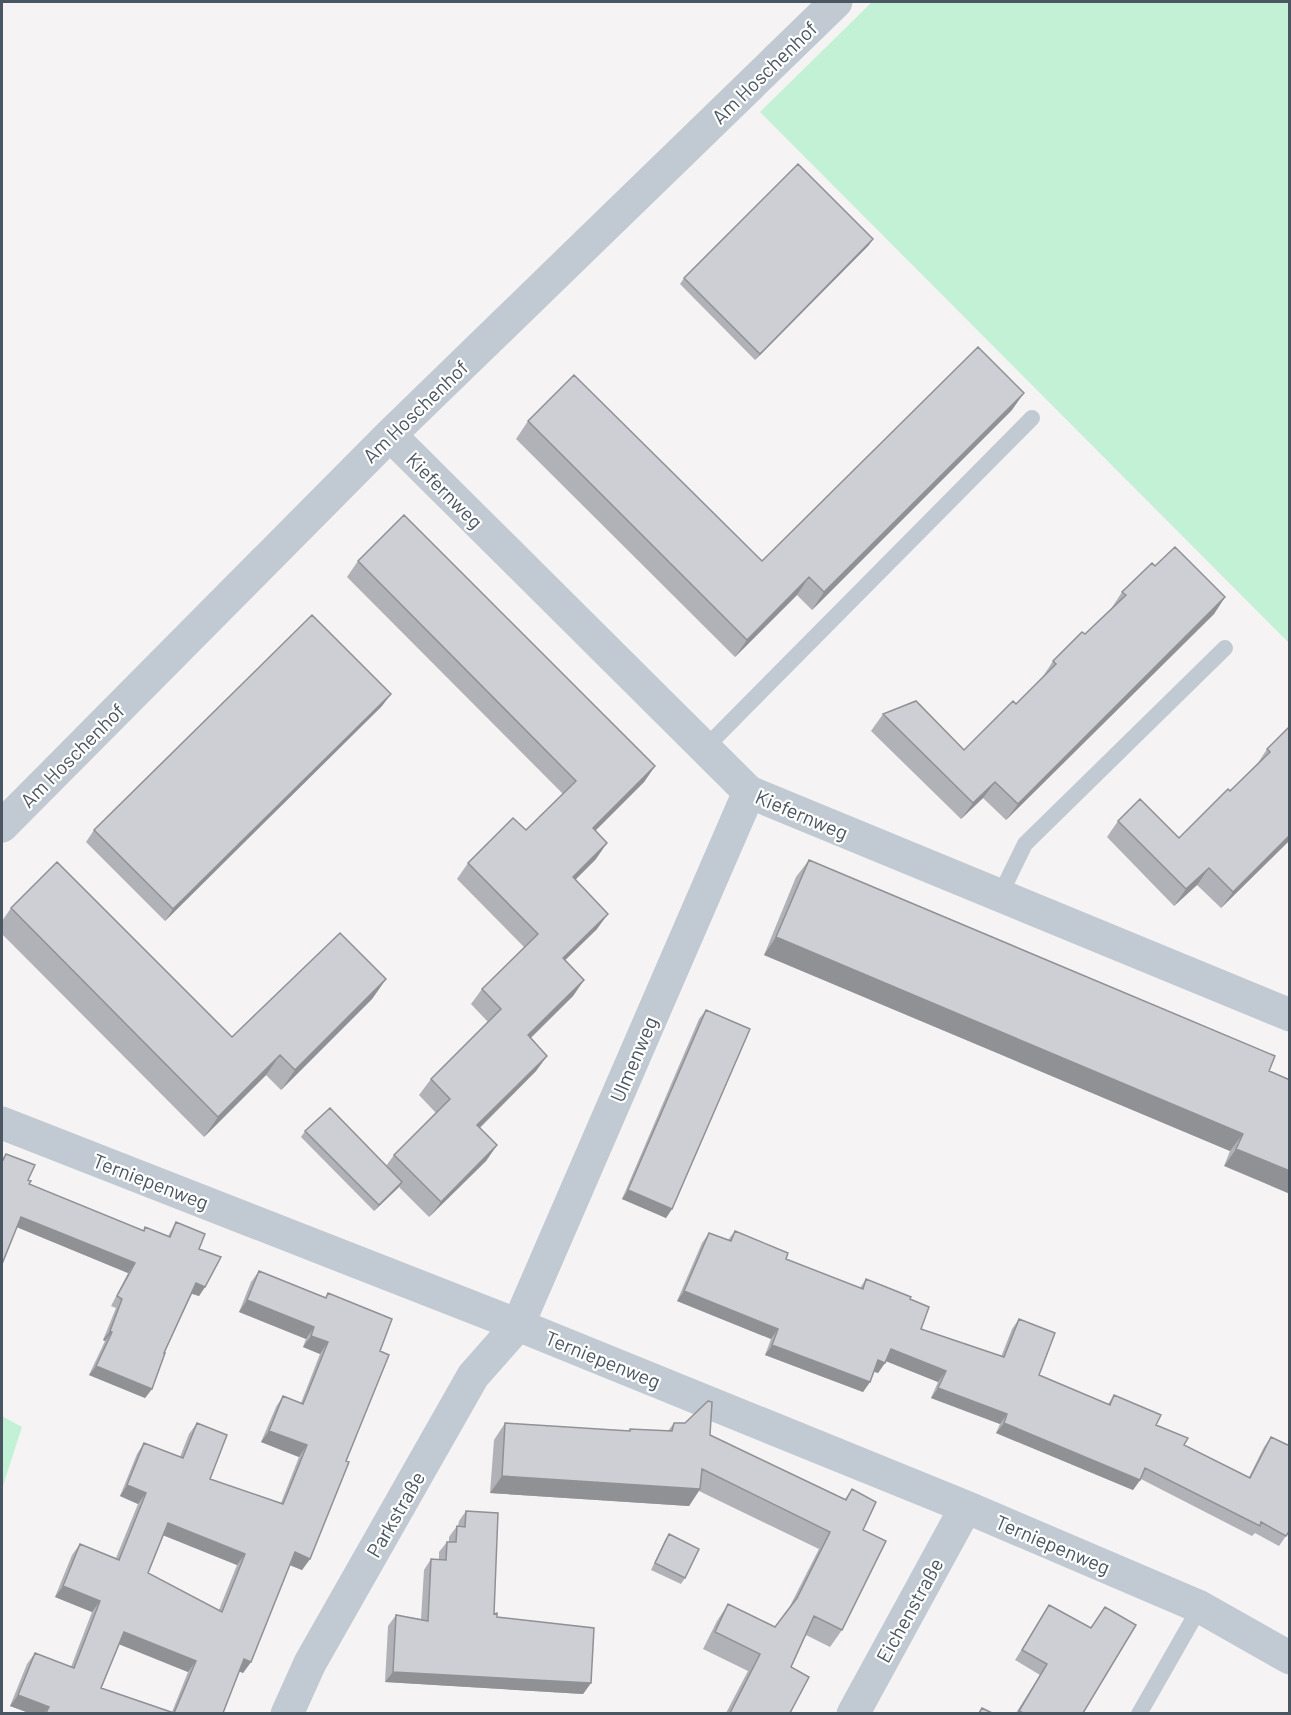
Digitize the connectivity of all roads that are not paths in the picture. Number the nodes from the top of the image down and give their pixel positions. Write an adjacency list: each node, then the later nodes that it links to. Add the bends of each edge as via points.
1 (836, 2): 3 (street, Am Hoschenhof)
2 (1032, 418): 5 (lane)
3 (390, 435): 5 (street, Kiefernweg); 7 (street, Am Hoschenhof)
4 (1225, 648): 8 (lane, via 1025,844)
5 (704, 749): 6 (street, Kiefernweg)
6 (749, 792): 8 (street, Kiefernweg); 11 (street, Ulmenweg)
7 (2, 826)
8 (1000, 895): 9 (street, Kiefernweg)
9 (1290, 1015)
10 (2, 1123): 11 (street, Terniepenweg)
11 (518, 1325): 12 (street, Terniepenweg); 15 (street, Parkstraße, via 473,1376 310,1663)
12 (966, 1507): 13 (street, Terniepenweg); 16 (street, Eichenstraße)
13 (1200, 1607): 14 (street, Terniepenweg); 17 (lane)
14 (1290, 1658)
15 (287, 1713)
16 (853, 1713)
17 (1139, 1713)

